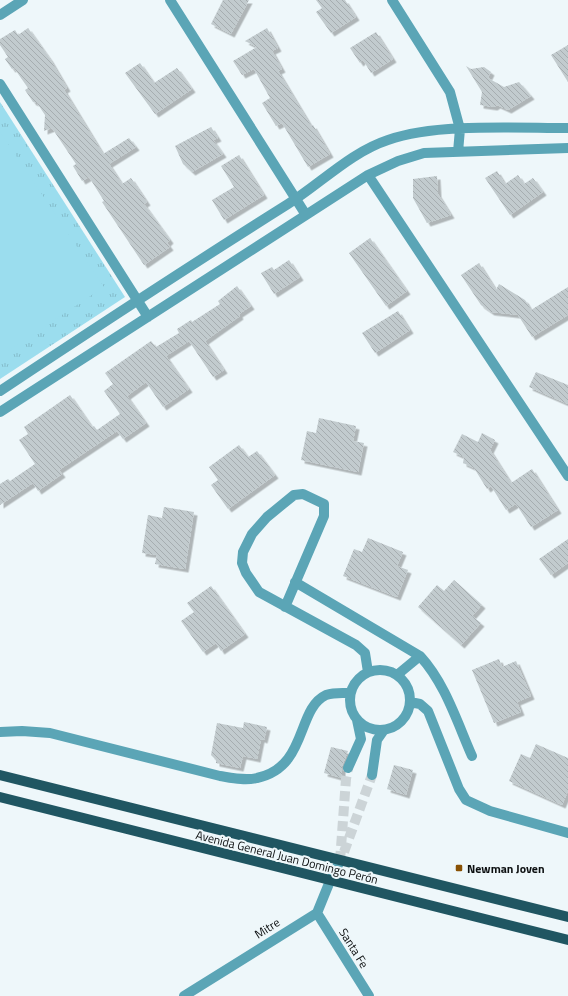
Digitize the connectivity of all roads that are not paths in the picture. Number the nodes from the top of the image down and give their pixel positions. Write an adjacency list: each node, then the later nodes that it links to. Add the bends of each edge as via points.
1 (23, 0): 4 (street)
2 (170, 0): 11 (street)
3 (392, 0): 7 (street, via 450,92)
4 (0, 15)
5 (0, 84): 13 (street)
6 (568, 128): 7 (street)
7 (460, 129): 9 (street); 11 (street, via 413,133 387,140 362,152)
8 (568, 148): 9 (street)
9 (458, 152): 10 (street, via 424,153 398,161)
10 (368, 176): 12 (street); 17 (street)
11 (296, 199): 12 (street); 13 (street)
12 (306, 215): 14 (street)
13 (137, 300): 14 (street); 15 (street)
14 (148, 317): 16 (street)
15 (0, 391)
16 (0, 412)
17 (568, 476)
18 (295, 582): 19 (street); 19 (street, via 324,516 324,504 303,494 294,495 267,517 252,534 243,552 242,563 246,573 259,592); 20 (street)
19 (285, 607): 21 (street, via 356,645 364,653)
20 (420, 656): 22 (street); 28 (street, via 431,668 442,687)
21 (368, 672): 22 (street, via 378,670); 23 (street, via 360,677)
22 (397, 675): 24 (street, via 409,691)
23 (350, 693): 25 (street, via 351,708); 27 (street, via 336,692 325,696 308,717 290,758 269,774 243,780 50,733)
24 (410, 702): 26 (street, via 403,720 394,727); 33 (street, via 420,704 428,711 459,789 466,800 490,812)
25 (357, 720): 26 (street, via 374,730); 29 (street, via 361,739)
26 (384, 730): 31 (street, via 377,740)
27 (0, 732)
28 (472, 756)
29 (348, 768)
30 (0, 775): 34 (main road, Avenida General Juan Domingo Perón)
31 (372, 775)
32 (0, 797): 35 (main road, Avenida General Juan Domingo Perón)
33 (568, 833)
34 (340, 861): 35 (street); 37 (main road, Avenida General Juan Domingo Perón)
35 (330, 881): 36 (street); 38 (main road, Avenida General Juan Domingo Perón)
36 (317, 913): 39 (street, Mitre); 40 (street, Santa Fe)
37 (568, 917)
38 (568, 940)
39 (184, 996)
40 (369, 996)

